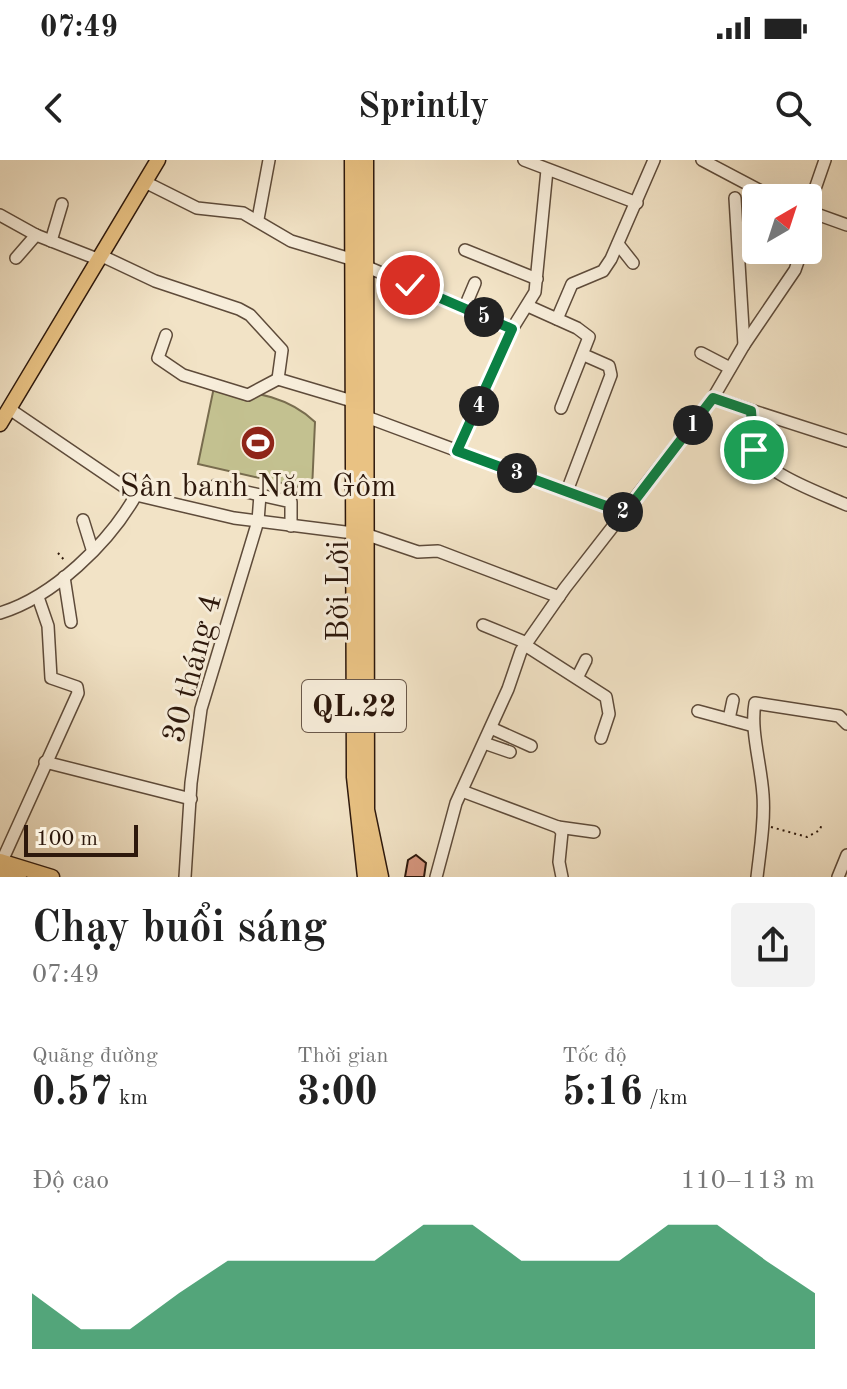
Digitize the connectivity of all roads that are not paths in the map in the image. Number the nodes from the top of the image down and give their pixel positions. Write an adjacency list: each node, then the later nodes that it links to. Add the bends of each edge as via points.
1 (158, 160): 10 (main road)
2 (269, 160): 18 (street)
3 (353, 160): 26 (highway, Bời Lời / QL.22)
4 (365, 160): 26 (highway, Bời Lời / QL.22)
5 (654, 160): 14 (street)
6 (702, 160): 11 (street)
7 (825, 160): 12 (street)
8 (528, 161): 9 (street)
9 (547, 170): 14 (street); 29 (street)
10 (145, 182): 18 (street, via 197,208); 25 (main road)
11 (747, 184)
12 (817, 184)
13 (735, 198): 37 (street)
14 (637, 203): 22 (street)
15 (62, 204): 21 (street)
16 (0, 215): 20 (street)
17 (822, 215): 19 (street)
18 (258, 219): 26 (street, via 291,241)
19 (847, 225)
20 (36, 235): 21 (street); 24 (street)
21 (51, 241): 25 (street)
22 (618, 244): 27 (street); 33 (street, via 603,271 572,284)
23 (465, 250): 29 (street)
24 (16, 258)
25 (101, 258): 41 (street, via 250,315 282,350); 45 (main road)
26 (359, 263): 32 (street); 43 (highway, Bời Lời / QL.22); 47 (highway, Bời Lời / QL.22)
27 (633, 263)
28 (797, 264): 37 (street, via 779,298)
29 (537, 279): 31 (street)
30 (475, 283): 32 (street)
31 (528, 306): 33 (street); 35 (street)
32 (464, 309): 35 (street)
33 (557, 319): 39 (street, via 589,337)
34 (731, 327): 37 (street)
35 (512, 329): 50 (street)
36 (166, 335): 41 (street, via 158,358 183,375 248,395)
37 (743, 339): 40 (street)
38 (701, 353): 40 (street)
39 (584, 355): 44 (street); 52 (street, via 609,366 611,375)
40 (730, 368): 42 (street)
41 (278, 379): 43 (street)
42 (713, 398): 46 (street); 56 (street)
43 (352, 401): 60 (highway, Bời Lời / QL.22)
44 (561, 408)
45 (11, 410): 48 (main road); 53 (street)
46 (749, 410): 49 (street); 55 (street, via 759,458)
47 (364, 416): 50 (street); 60 (highway, Bời Lời / QL.22)
48 (0, 424)
49 (847, 441)
50 (457, 451): 52 (street)
51 (216, 485): 54 (street)
52 (567, 491): 56 (street)
53 (136, 495): 58 (street); 61 (street)
54 (260, 495): 58 (street, 30 tháng 4); 59 (street, via 291,502)
55 (847, 505)
56 (625, 513): 64 (street)
57 (83, 520): 61 (street)
58 (258, 521): 59 (street); 83 (street, 30 tháng 4, via 201,709)
59 (291, 526): 60 (street)
60 (359, 534): 64 (street, via 418,552 438,551); 91 (highway, Bời Lời / QL.22, via 355,777); 92 (highway, Bời Lời / QL.22, via 366,810)
61 (92, 549): 62 (street)
62 (69, 572): 63 (street); 66 (street)
63 (38, 597): 65 (street); 81 (street, via 48,626 51,678 78,690)
64 (559, 597): 68 (street)
65 (0, 613)
66 (71, 622)
67 (483, 625): 68 (street)
68 (526, 644): 70 (street); 76 (street)
69 (586, 660): 70 (street)
70 (582, 682): 77 (street, via 609,702)
71 (733, 700): 73 (street)
72 (698, 711): 73 (street)
73 (729, 719): 75 (street)
74 (847, 724): 75 (street, via 839,716 759,701)
75 (750, 725): 95 (street, via 760,753)
76 (491, 728): 78 (street); 79 (street)
77 (601, 738)
78 (484, 743): 80 (street); 82 (street)
79 (531, 746)
80 (510, 752)
81 (45, 762): 83 (street); 87 (street)
82 (462, 791): 84 (street); 93 (street)
83 (191, 799): 90 (street, 30 tháng 4)
84 (558, 827): 85 (street); 94 (street)
85 (594, 832)
86 (847, 855): 96 (street)
87 (1, 864): 88 (main road); 89 (main road)
88 (19, 877)
89 (49, 877)
90 (185, 877)
91 (366, 877)
92 (380, 877)
93 (436, 877)
94 (562, 877)
95 (757, 877)
96 (838, 877)

